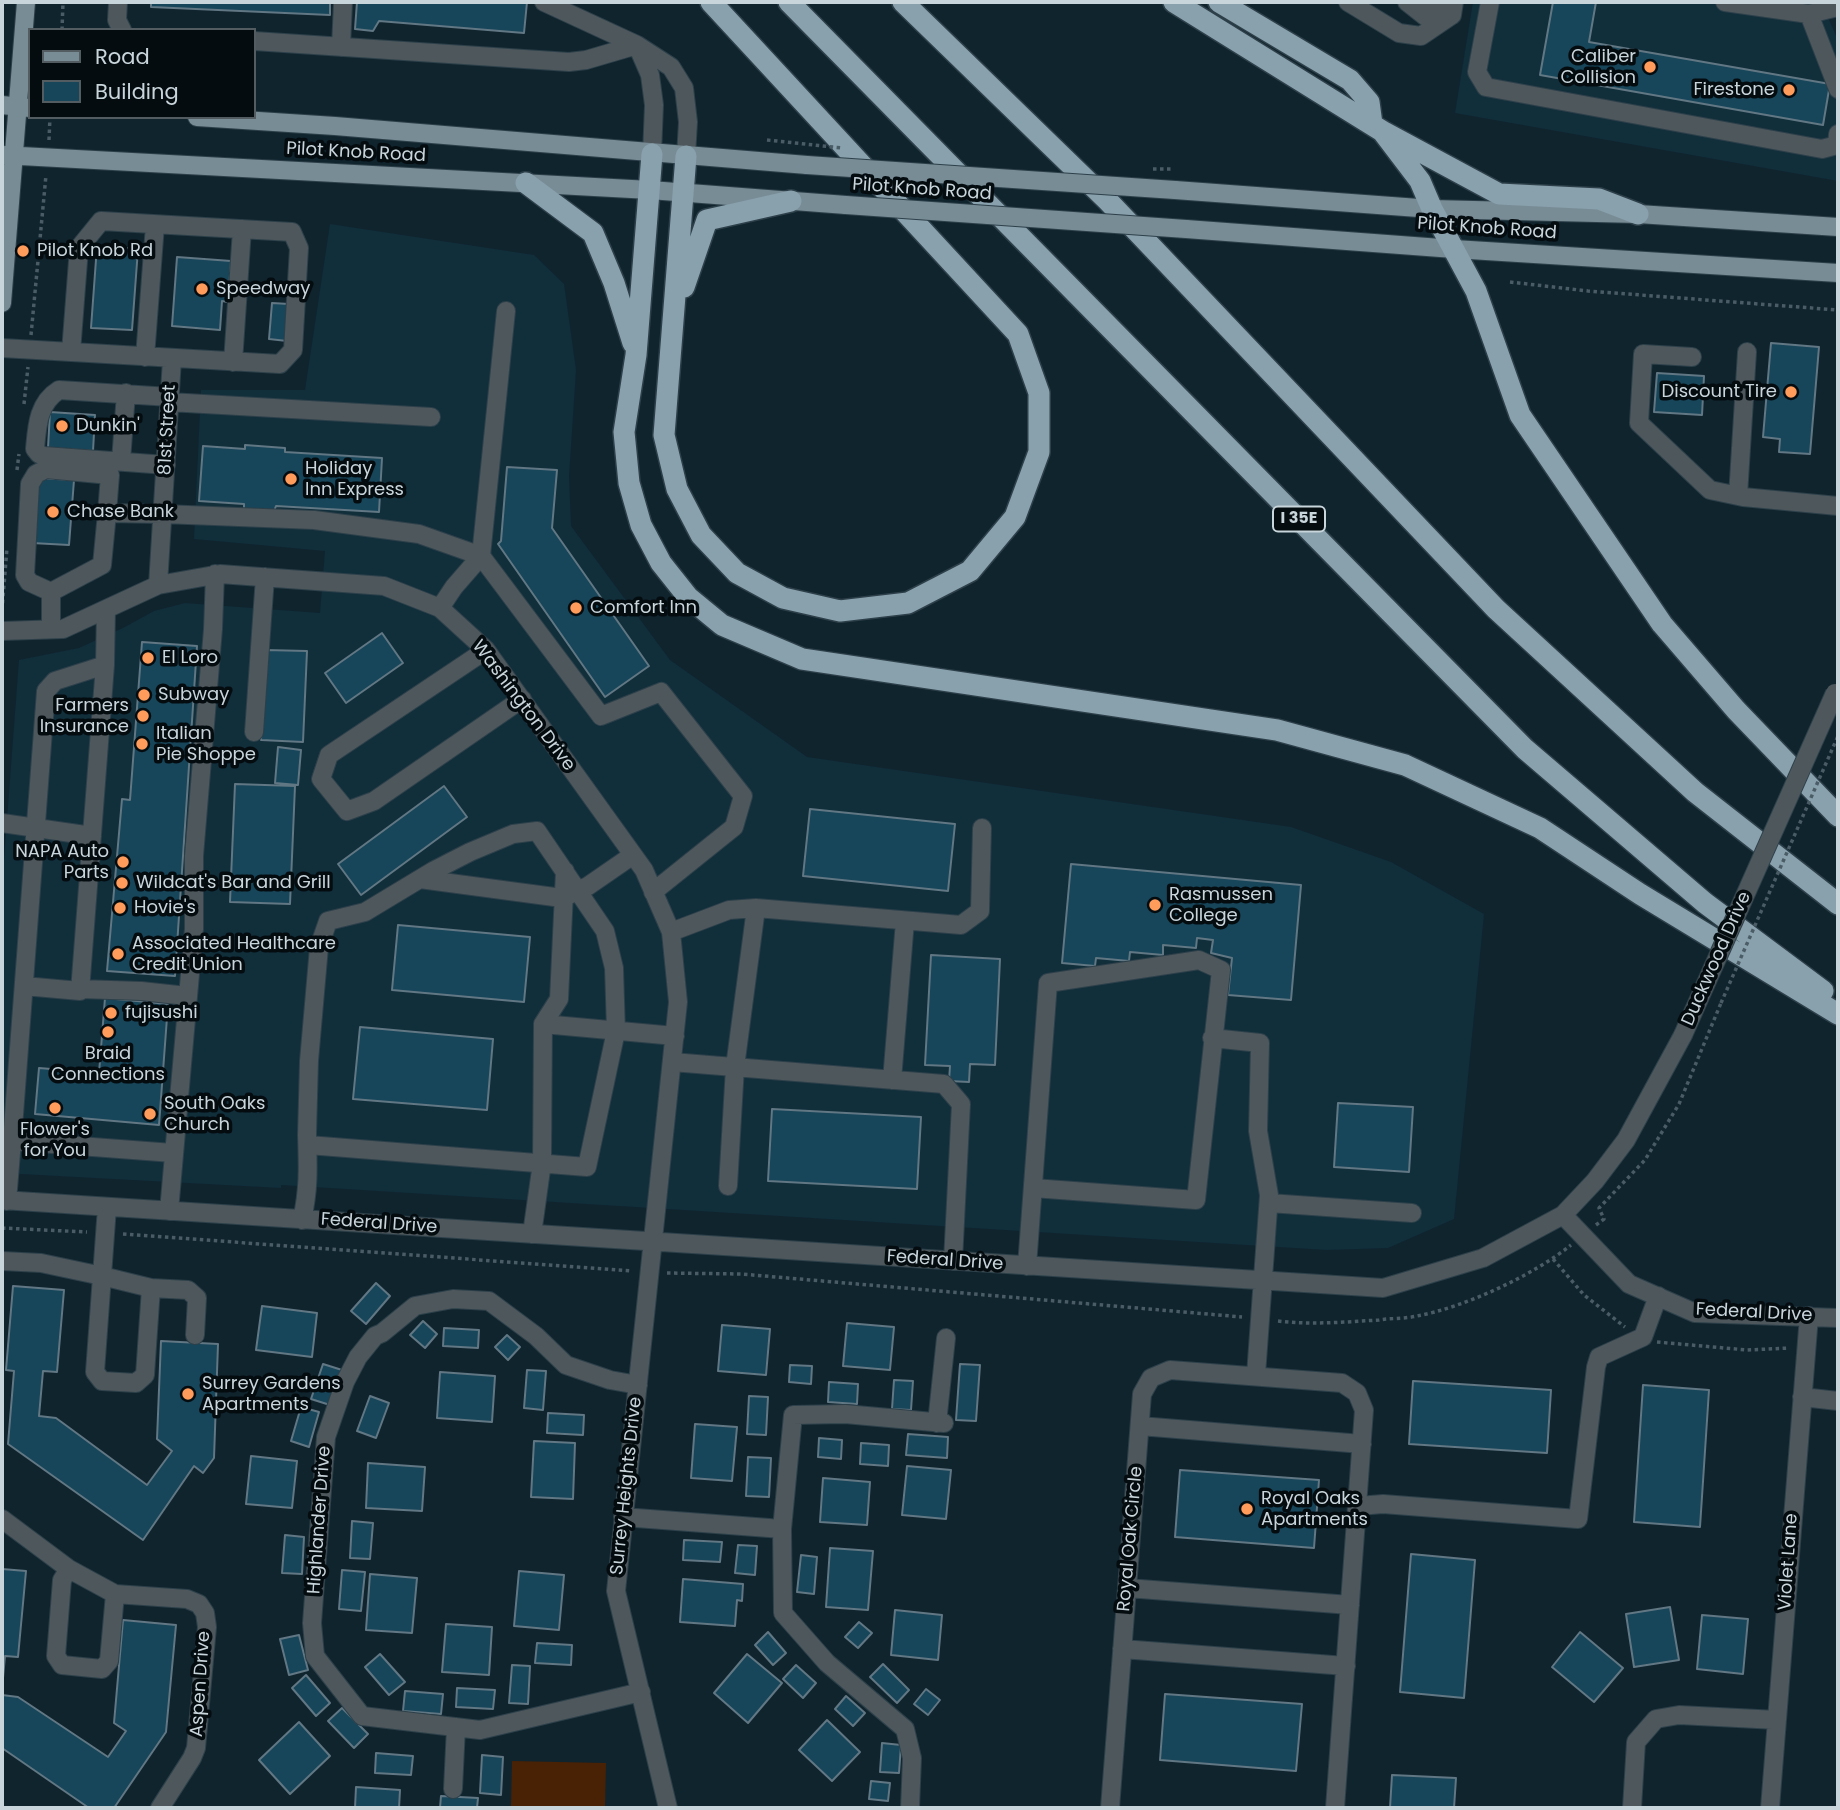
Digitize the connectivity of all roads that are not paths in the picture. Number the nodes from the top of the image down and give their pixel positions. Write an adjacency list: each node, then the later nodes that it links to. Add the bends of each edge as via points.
1 (26, 2): 24 (main road)
2 (118, 2): 19 (street)
3 (343, 2): 22 (street)
4 (544, 2): 21 (street)
5 (711, 2): 44 (highway, via 1018,334 1039,393 1039,452 1015,517 970,571 908,603 840,611 783,598 737,572 701,535 677,489 664,435)
6 (789, 2): 94 (highway, I 35E, via 1525,748 1705,903)
7 (903, 2): 87 (highway, via 1108,201 1496,609 1695,792)
8 (1174, 2): 26 (highway)
9 (1219, 2): 26 (highway, via 1350,80 1369,102)
10 (1348, 2): 17 (street, via 1399,33 1421,36)
11 (1407, 2): 17 (street, via 1426,18)
12 (1421, 2): 17 (street)
13 (1433, 2): 17 (street)
14 (1490, 2): 27 (street, via 1477,72 1486,87 1822,149 1837,145)
15 (1725, 2): 18 (street)
16 (1838, 7): 18 (street)
17 (1447, 10)
18 (1809, 14): 23 (street)
19 (121, 28)
20 (256, 41): 22 (street)
21 (637, 45): 22 (street, via 569,62); 28 (street, via 650,75); 30 (street, via 671,67 684,88)
22 (341, 47)
23 (1838, 89)
24 (16, 107): 29 (main road)
25 (228, 119): 28 (main road, Pilot Knob Road)
26 (1377, 127): 35 (highway, via 1420,181); 36 (highway, via 1499,194 1599,200)
27 (1838, 134)
28 (652, 154): 30 (main road, Pilot Knob Road); 32 (highway)
29 (7, 155): 31 (main road, Pilot Knob Road); 42 (main road)
30 (686, 156): 33 (highway); 35 (main road, Pilot Knob Road, bridge)
31 (526, 183): 32 (main road, Pilot Knob Road); 48 (highway, via 593,233)
32 (650, 190): 33 (main road, Pilot Knob Road); 48 (highway)
33 (683, 193): 34 (main road, Pilot Knob Road); 44 (highway)
34 (791, 201): 40 (main road, Pilot Knob Road, bridge); 44 (highway, via 707,220)
35 (1432, 209): 36 (main road, Pilot Knob Road); 40 (highway)
36 (1638, 214): 38 (main road, Pilot Knob Road)
37 (155, 225): 39 (street); 46 (street, via 101,221 79,248); 49 (street)
38 (1838, 227)
39 (242, 229): 52 (street); 52 (street, via 292,232 299,248 293,350 281,364)
40 (1454, 249): 41 (main road, Pilot Knob Road); 76 (highway, via 1476,291 1520,415 1654,613 1736,710)
41 (1838, 273)
42 (2, 303)
43 (506, 312): 62 (street)
44 (673, 318)
45 (2, 348): 46 (street)
46 (71, 352): 49 (street)
47 (1746, 352): 58 (street)
48 (636, 355): 95 (highway, via 624,432 629,483 641,524 661,563 688,597 722,625 802,659 1277,730 1405,765 1540,828)
49 (145, 357): 51 (street)
50 (1692, 358): 58 (street, via 1643,354 1639,423 1710,490)
51 (172, 359): 52 (street); 54 (street, 81st Street)
52 (233, 362)
53 (126, 393): 54 (street); 57 (street); 57 (street, via 64,389 51,395 41,413 35,449 44,456)
54 (170, 399): 55 (street); 56 (street, 81st Street)
55 (431, 417)
56 (166, 465): 57 (street); 61 (street, 81st Street)
57 (115, 468): 60 (street); 66 (street, via 46,469 30,484 25,575 29,582)
58 (1738, 496): 59 (street)
59 (1838, 506)
60 (107, 513): 61 (street); 66 (street, via 102,565)
61 (163, 514): 62 (street, via 314,520 419,534); 65 (street, 81st Street)
62 (481, 556): 67 (street); 85 (street, via 601,716 661,692 743,796 734,827)
63 (215, 575): 64 (street, Washington Drive); 65 (street, Washington Drive); 93 (street)
64 (265, 577): 67 (street, Washington Drive, via 384,586); 75 (street)
65 (158, 584): 68 (street, Washington Drive)
66 (51, 592): 69 (street)
67 (440, 607): 71 (street, Washington Drive)
68 (106, 609): 69 (street, Washington Drive, via 63,629); 72 (street)
69 (51, 629): 70 (street, Washington Drive)
70 (2, 631)
71 (486, 650): 74 (street, Washington Drive); 74 (street, via 328,755 321,779 346,811 374,801)
72 (105, 665): 78 (street, via 55,681 46,691); 80 (street)
73 (1837, 689): 114 (street, Duckwood Drive, bridge, via 1684,1035 1626,1140)
74 (522, 699): 81 (street, Washington Drive)
75 (254, 733)
76 (1838, 816)
77 (2, 823): 78 (street)
78 (36, 827): 80 (street); 91 (street)
79 (982, 828): 89 (street, via 980,911 961,925)
80 (92, 836): 92 (street)
81 (633, 855): 84 (street); 85 (street, Washington Drive)
82 (565, 871): 83 (street, via 537,831 491,843); 84 (street); 86 (street)
83 (420, 879): 86 (street); 104 (street, via 365,912 328,921 319,947 309,1061)
84 (579, 890): 86 (street); 97 (street, via 605,931 614,968)
85 (653, 892): 90 (street, Washington Drive)
86 (562, 898): 96 (street, via 559,999)
87 (1838, 904)
88 (756, 908): 89 (street); 90 (street, via 729,909); 101 (street)
89 (905, 920): 102 (street)
90 (671, 932): 98 (street, Washington Drive, via 678,1002)
91 (24, 986): 92 (street); 103 (street)
92 (80, 989): 93 (street)
93 (187, 996): 105 (street)
94 (1838, 1002)
95 (1838, 1014)
96 (543, 1024): 97 (street); 106 (street)
97 (616, 1031): 98 (street); 106 (street, via 587,1167)
98 (675, 1036): 100 (street, Washington Drive)
99 (1212, 1038): 108 (street, via 1196,1200); 108 (street, via 1221,970 1199,960 1048,983); 110 (street, via 1260,1043 1258,1131)
100 (672, 1062): 101 (street); 117 (street, Washington Drive)
101 (735, 1067): 102 (street); 107 (street)
102 (892, 1080): 119 (street, via 944,1084 961,1104)
103 (12, 1141): 105 (street); 109 (street)
104 (308, 1145): 106 (street); 115 (street, via 309,1189)
105 (173, 1153): 112 (street)
106 (542, 1163): 116 (street)
107 (728, 1186)
108 (1033, 1188): 120 (street)
109 (5, 1200): 111 (street, Federal Drive)
110 (1269, 1203): 113 (street); 122 (street)
111 (107, 1207): 112 (street, Federal Drive); 121 (street)
112 (169, 1211): 115 (street, Federal Drive)
113 (1412, 1213)
114 (1563, 1215): 122 (street, Federal Drive, via 1483,1258 1383,1288); 124 (street, Federal Drive, via 1629,1284)
115 (302, 1220): 116 (street, Federal Drive)
116 (532, 1234): 117 (street, Federal Drive)
117 (653, 1242): 119 (street, Federal Drive); 130 (street, Surrey Heights Drive)
118 (2, 1261): 121 (street, via 41,1263)
119 (953, 1261): 120 (street, Federal Drive)
120 (1027, 1266): 122 (street, Federal Drive)
121 (102, 1276): 123 (street); 123 (street, via 95,1372 102,1381 136,1383 145,1375)
122 (1262, 1281): 129 (street)
123 (151, 1288): 127 (street, via 188,1290 197,1298)
124 (1658, 1296): 125 (street, Federal Drive, via 1695,1313); 135 (street, via 1643,1337 1600,1357 1596,1367 1578,1519)
125 (1809, 1316): 126 (street, Federal Drive); 131 (street, Violet Lane)
126 (1838, 1318)
127 (195, 1335)
128 (946, 1338): 138 (street, via 941,1423 845,1414 793,1415)
129 (1256, 1375): 133 (street, Royal Oak Circle, via 1170,1370 1152,1378 1142,1394); 134 (street, Royal Oak Circle, via 1342,1383 1357,1393 1364,1410)
130 (638, 1385): 136 (street, Surrey Heights Drive); 147 (street, Highlander Drive, via 566,1365 489,1301 453,1299 415,1306 375,1336 358,1357 326,1437 312,1623 315,1656 362,1716)
131 (1802, 1397): 132 (street); 146 (street, Violet Lane)
132 (1838, 1401)
133 (1140, 1426): 134 (street); 140 (street, Royal Oak Circle)
134 (1362, 1444): 135 (street, Royal Oak Circle)
135 (1358, 1506): 142 (street, Royal Oak Circle)
136 (623, 1517): 138 (street); 145 (street, Surrey Heights Drive, via 616,1591)
137 (2, 1519): 139 (street, Aspen Drive)
138 (782, 1529): 151 (street, via 783,1613 827,1663 905,1729 912,1758)
139 (69, 1569): 141 (street, Aspen Drive); 141 (street, via 62,1580 56,1656 62,1665 102,1669 109,1661)
140 (1127, 1588): 142 (street); 143 (street, Royal Oak Circle)
141 (115, 1594): 149 (street, Aspen Drive, via 187,1599 205,1613 196,1748)
142 (1350, 1605): 144 (street, Royal Oak Circle)
143 (1122, 1649): 144 (street); 152 (street, Royal Oak Circle)
144 (1346, 1666): 153 (street, Royal Oak Circle)
145 (641, 1692): 147 (street, Highlander Drive, via 480,1730); 150 (street, Surrey Heights Drive)
146 (1777, 1720): 154 (street, via 1656,1718 1636,1742); 155 (street, Violet Lane)
147 (456, 1727): 148 (street)
148 (453, 1789)
149 (160, 1808)
150 (668, 1808)
151 (910, 1808)
152 (1110, 1808)
153 (1335, 1808)
154 (1632, 1808)
155 (1770, 1808)

